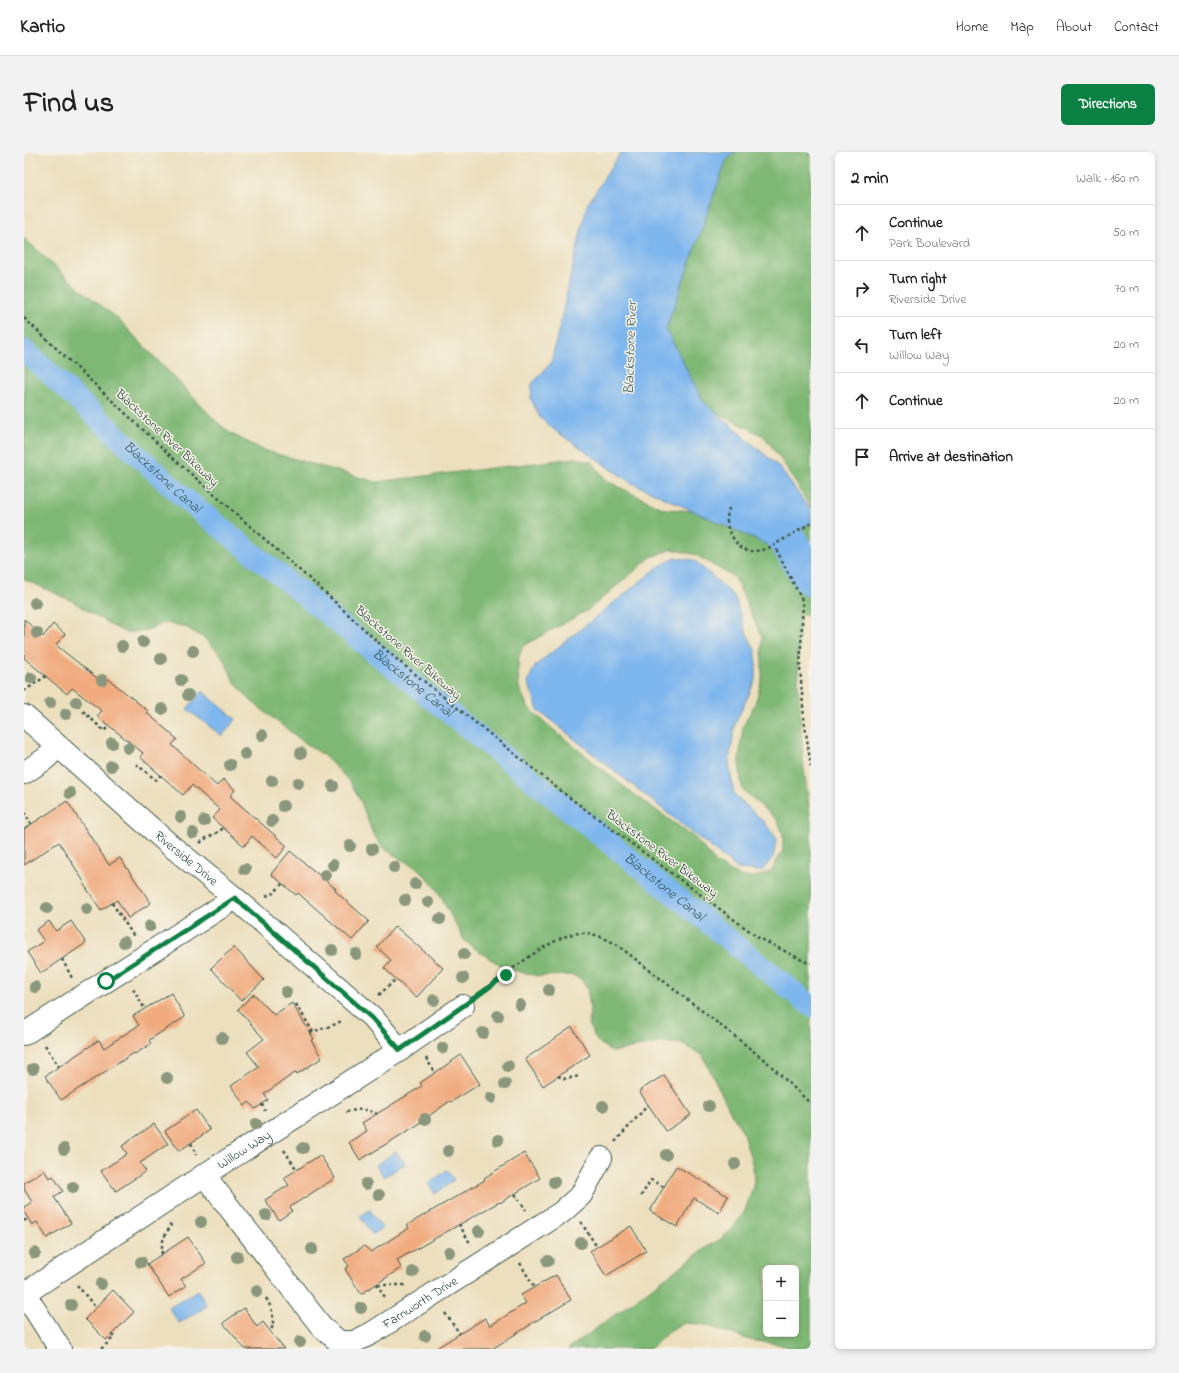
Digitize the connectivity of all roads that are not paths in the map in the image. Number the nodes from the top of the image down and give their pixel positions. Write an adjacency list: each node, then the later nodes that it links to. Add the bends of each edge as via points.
1 (24, 716): 2 (street, Riverside Drive)
2 (58, 747): 3 (street); 4 (street, Riverside Drive)
3 (24, 773)
4 (235, 898): 6 (street); 7 (street, Riverside Drive, via 357,1004)
5 (463, 1006): 7 (street, Willow Way)
6 (24, 1034)
7 (400, 1050): 9 (street, Willow Way)
8 (601, 1158): 9 (street, Farnworth Drive, via 581,1194 562,1212 354,1342 339,1342 321,1326)
9 (204, 1175): 10 (street, Willow Way)
10 (24, 1294): 11 (street)
11 (60, 1349)

